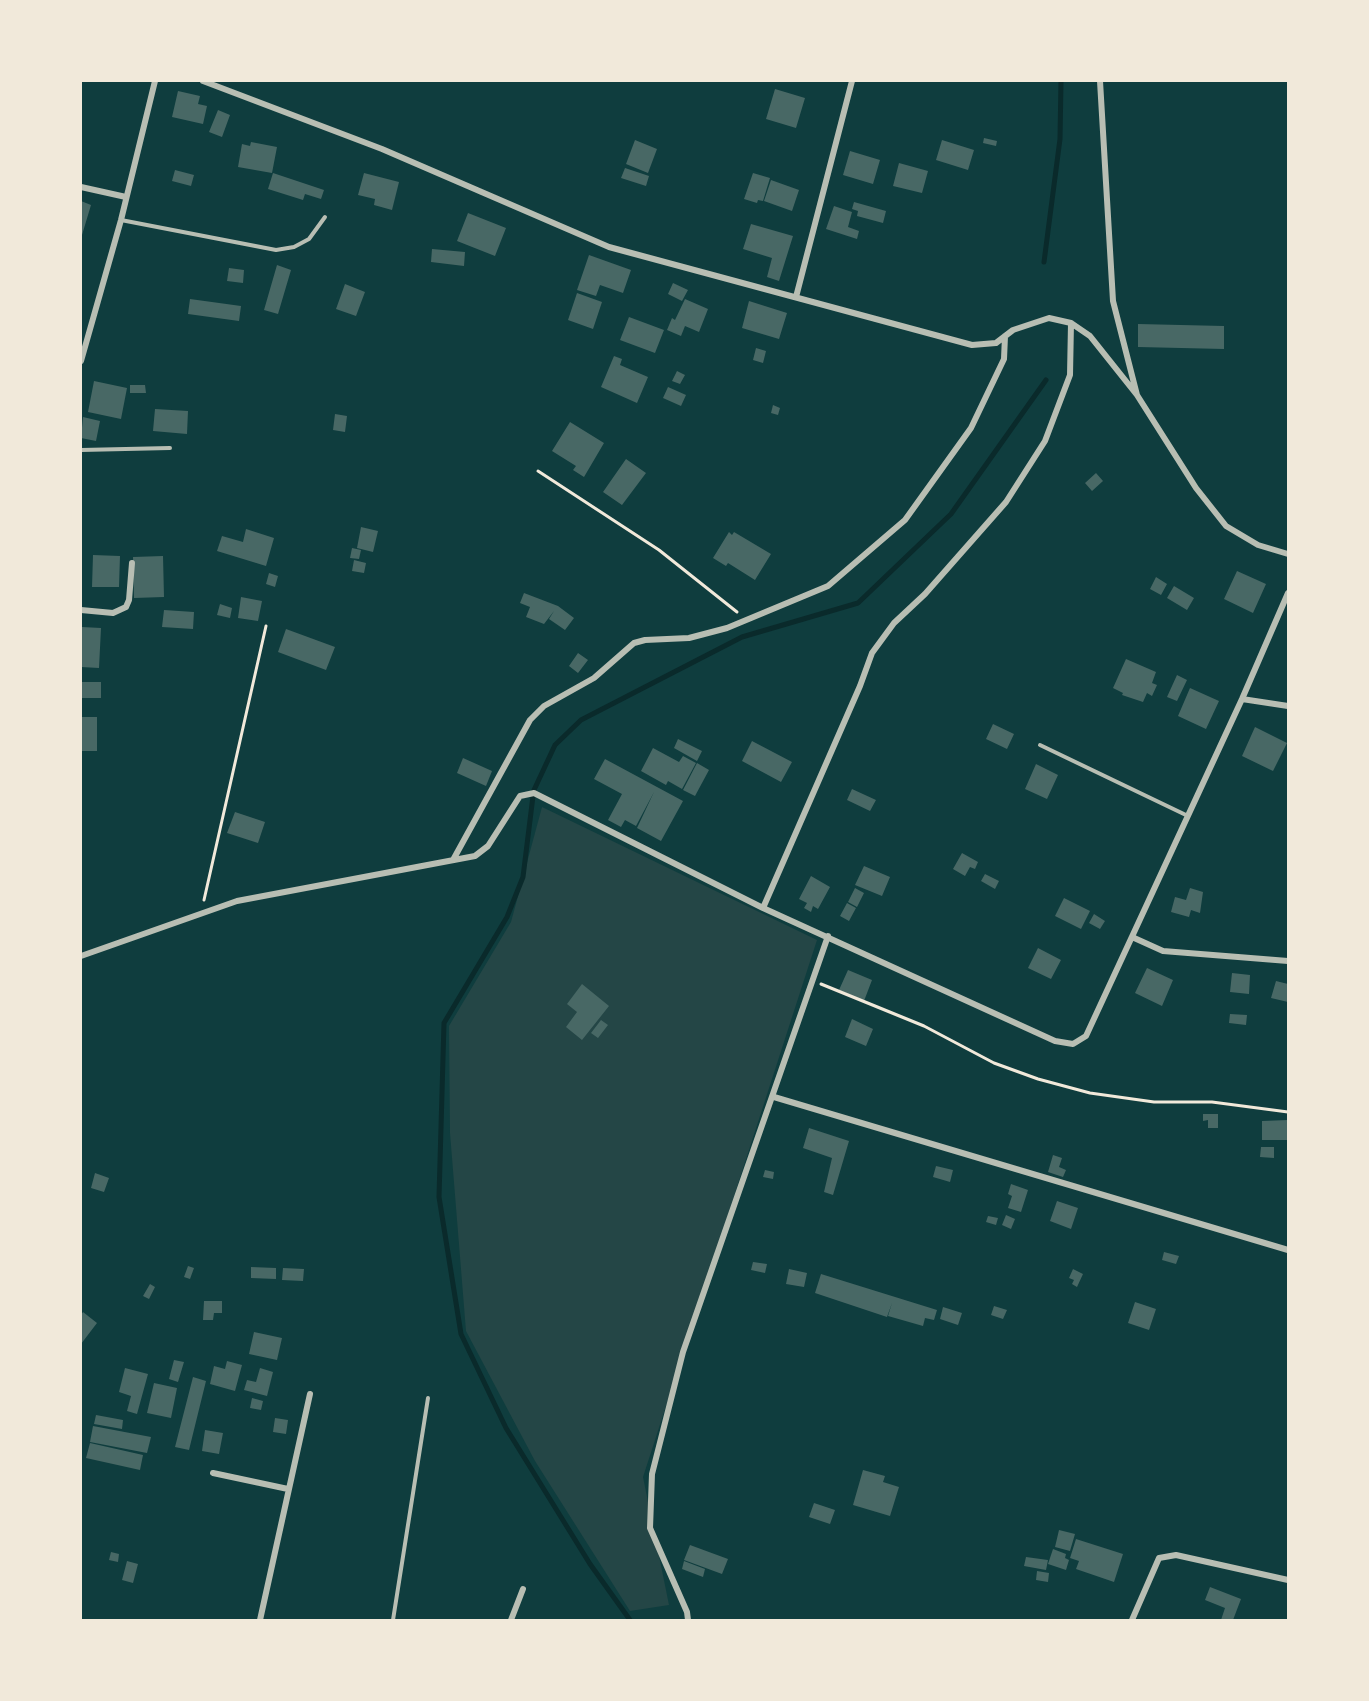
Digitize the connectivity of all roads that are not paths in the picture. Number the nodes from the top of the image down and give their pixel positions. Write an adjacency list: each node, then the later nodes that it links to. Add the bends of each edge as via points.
1 (155, 81): 6 (street)
2 (203, 81): 9 (street, via 382,149 609,247)
3 (852, 81): 9 (street)
4 (1100, 81): 13 (street, via 1113,301)
5 (81, 187): 6 (street)
6 (126, 196): 8 (street)
7 (325, 217): 8 (lane, via 309,239 276,250)
8 (121, 220): 12 (street)
9 (796, 297): 11 (street, via 972,345 990,344)
10 (1071, 323): 11 (street, via 1048,318); 13 (street, via 1090,336); 25 (street, via 1070,375 1045,441 1006,502 925,594 894,623 872,653)
11 (1005, 336): 24 (street, via 1004,359 971,428 905,520 828,586 748,620 689,638 634,643 594,678 544,706 530,720)
12 (81, 360)
13 (1137, 395): 16 (street, via 1196,488 1226,526 1258,545)
14 (170, 448): 15 (lane)
15 (81, 450)
16 (1288, 554)
17 (132, 563): 19 (street, via 126,607 113,613)
18 (1288, 593): 20 (street)
19 (81, 610)
20 (1242, 699): 21 (street); 23 (street)
21 (1288, 706)
22 (1040, 745): 23 (lane)
23 (1188, 816): 27 (street)
24 (453, 860): 25 (street, via 482,852 520,796 534,793); 28 (street, via 237,901)
25 (763, 908): 26 (street)
26 (828, 936): 27 (street, via 1055,1041 1073,1044 1086,1036); 30 (street)
27 (1132, 938): 29 (street, via 1163,951)
28 (81, 956)
29 (1288, 961)
30 (774, 1097): 31 (street); 41 (street, via 683,1353 652,1474 650,1528)
31 (1288, 1250)
32 (310, 1394): 35 (street)
33 (428, 1398): 39 (lane)
34 (213, 1473): 35 (street)
35 (288, 1489): 38 (street)
36 (1288, 1580): 42 (street, via 1176,1555 1159,1558)
37 (523, 1589): 40 (street)
38 (260, 1620)
39 (393, 1620)
40 (511, 1620)
41 (688, 1620)
42 (1132, 1620)

